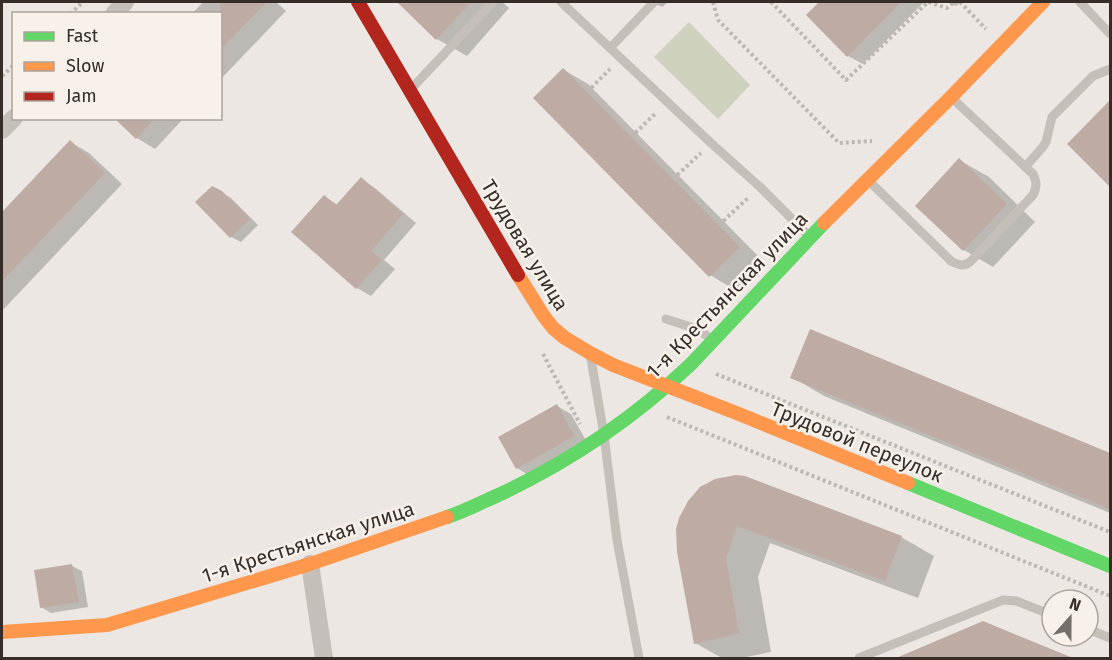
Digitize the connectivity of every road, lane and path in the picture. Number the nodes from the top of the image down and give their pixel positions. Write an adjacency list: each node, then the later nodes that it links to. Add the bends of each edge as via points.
1 (358, 2): 16 (street, Трудовая улица)
2 (493, 2): 16 (lane)
3 (561, 2): 13 (lane)
4 (654, 2): 13 (lane)
5 (713, 2): 21 (path, via 718,20 839,143)
6 (771, 2): 7 (path, via 846,80 928,2 947,8)
7 (954, 2)
8 (960, 2): 11 (path)
9 (1043, 2): 18 (street, 1-я Крестьянская улица)
10 (1080, 2): 12 (lane)
11 (969, 10)
12 (1110, 34)
13 (610, 48): 14 (lane)
14 (621, 58): 17 (path); 19 (lane)
15 (1110, 69): 23 (lane, via 1093,75 1052,117 1046,142)
16 (411, 90): 31 (street, Трудовая улица, via 543,315 565,338)
17 (586, 92)
18 (951, 97): 23 (lane); 25 (street, 1-я Крестьянская улица)
19 (668, 102): 20 (path); 22 (lane)
20 (631, 137)
21 (881, 140)
22 (711, 143): 24 (path); 26 (lane)
23 (1025, 167): 25 (lane, via 1036,180 1033,195 964,266 951,261)
24 (673, 179)
25 (868, 179): 28 (street, 1-я Крестьянская улица)
26 (760, 187): 27 (path); 28 (lane)
27 (719, 225)
28 (810, 237): 30 (street, 1-я Крестьянская улица)
29 (666, 320): 30 (lane, via 697,329)
30 (714, 340): 32 (street, 1-я Крестьянская улица)
31 (590, 353): 32 (street, Трудовой переулок); 34 (lane)
32 (668, 386): 33 (street, 1-я Крестьянская улица); 36 (street, Трудовой переулок)
33 (641, 407): 34 (street, 1-я Крестьянская улица); 37 (path)
34 (604, 435): 35 (street, 1-я Крестьянская улица, via 526,482 456,514); 41 (lane, via 617,540)
35 (310, 564): 39 (street, 1-я Крестьянская улица, via 107,625); 40 (street)
36 (1110, 566)
37 (1110, 596)
38 (1040, 610): 42 (lane, via 1003,600)
39 (2, 632)
40 (324, 658)
41 (639, 658)
42 (859, 658)

